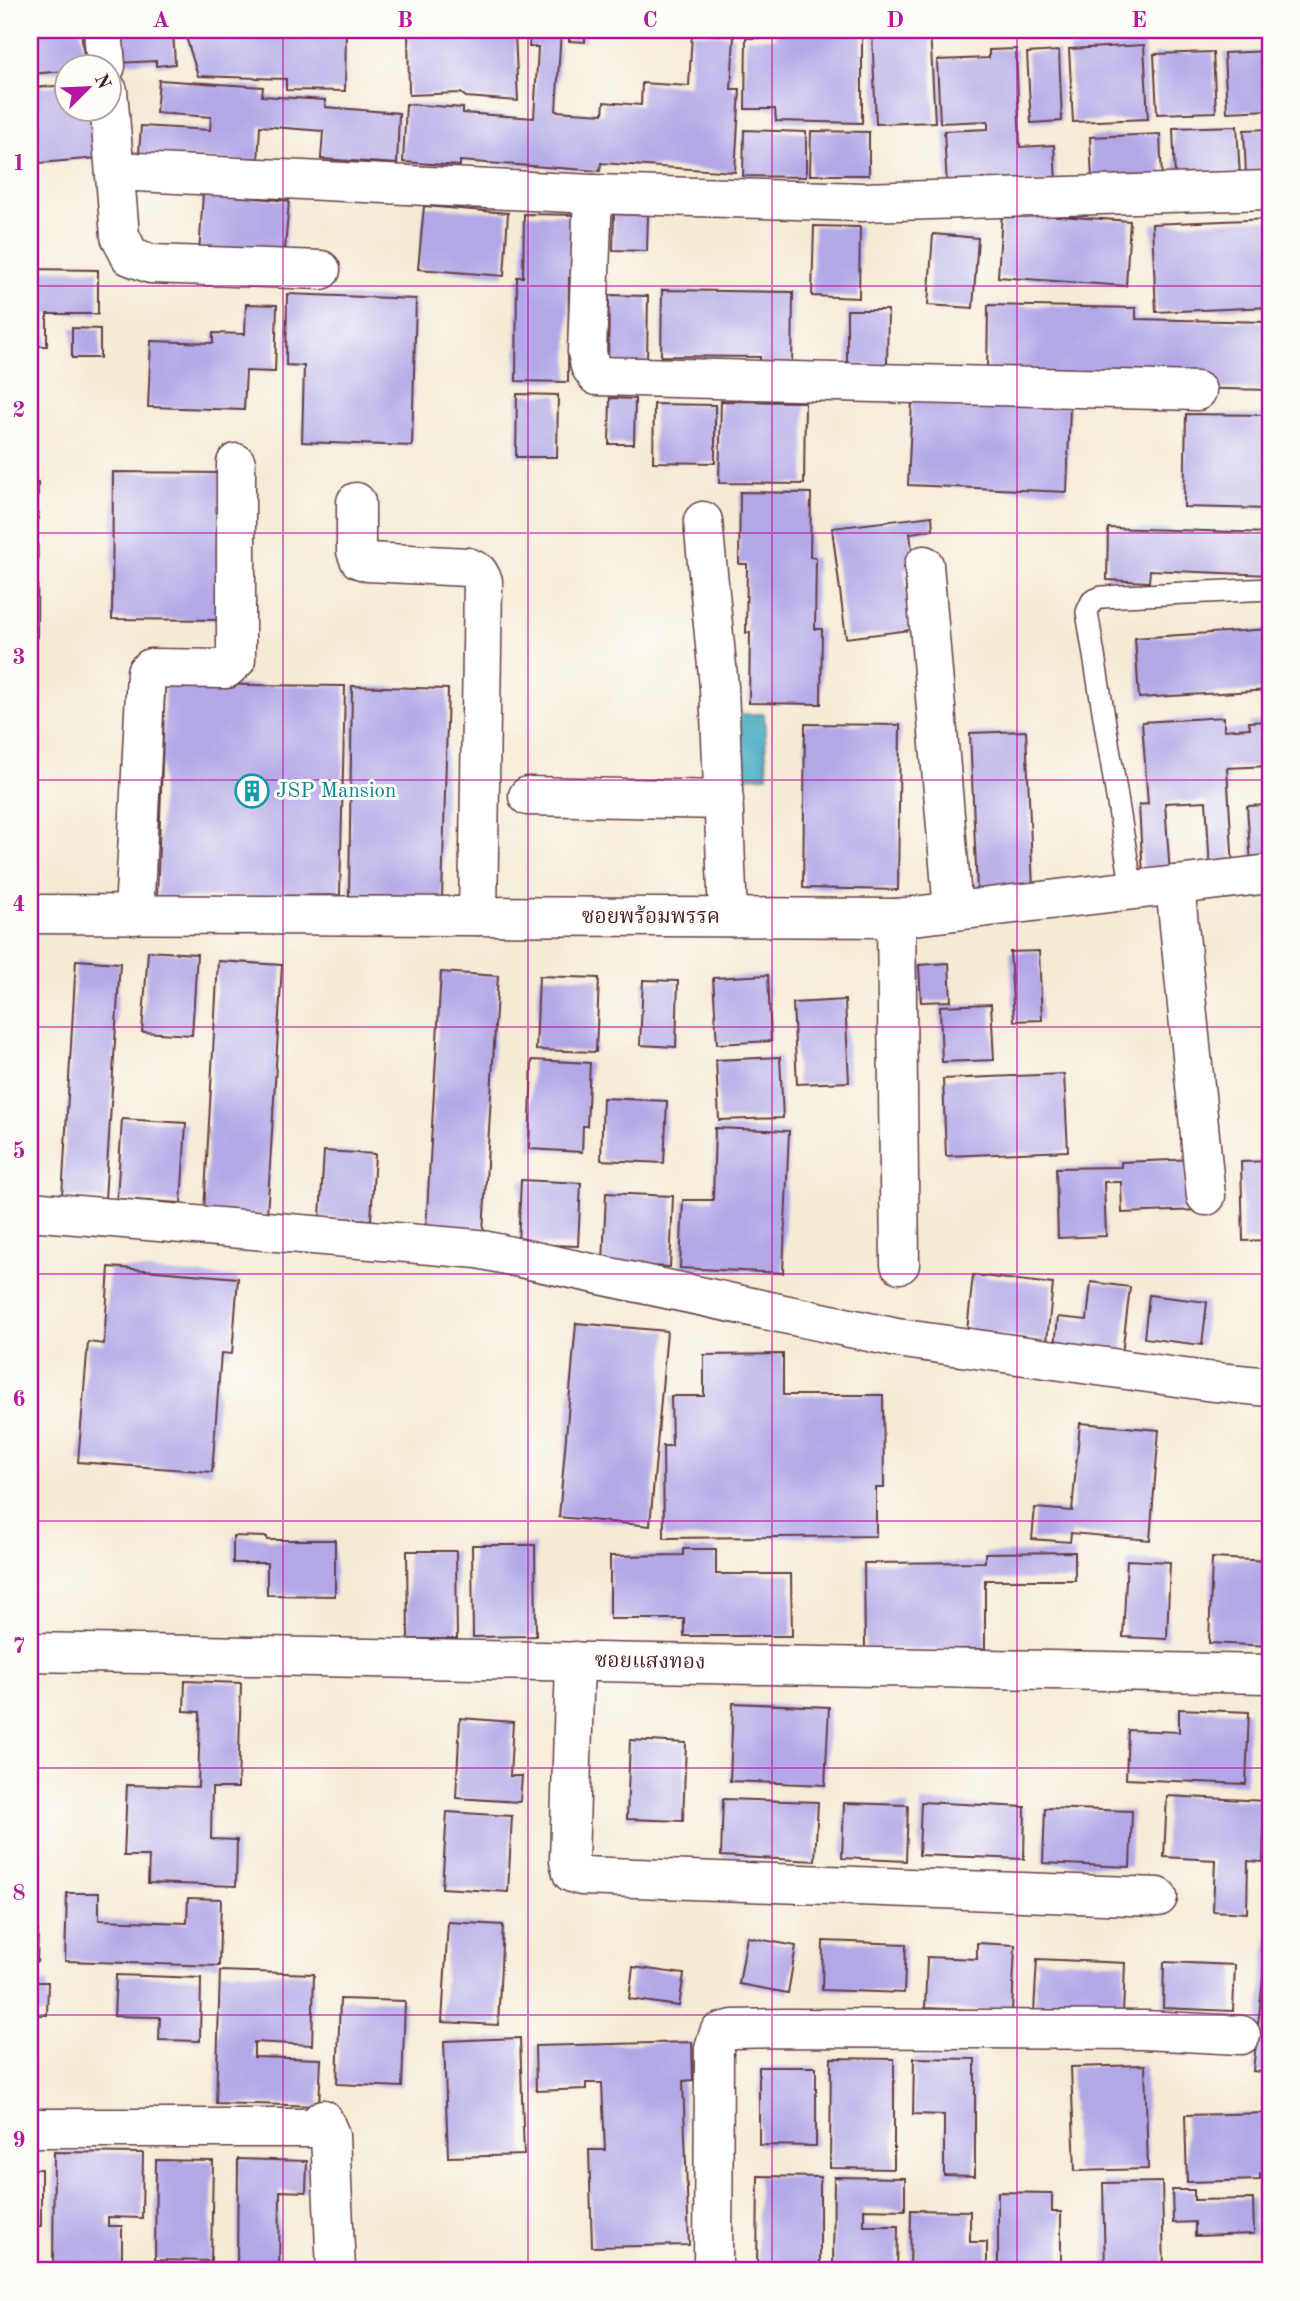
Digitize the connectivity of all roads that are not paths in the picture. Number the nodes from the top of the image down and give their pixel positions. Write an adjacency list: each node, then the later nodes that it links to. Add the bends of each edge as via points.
1 (103, 30): 2 (street)
2 (105, 52)
3 (111, 122): 4 (street)
4 (115, 171): 6 (street); 7 (street, via 120,236 130,256 152,264)
5 (1270, 191): 6 (street, via 862,202)
6 (593, 194): 8 (street, via 587,352 597,376)
7 (321, 270)
8 (1197, 391)
9 (236, 463): 21 (street, via 236,660 226,669 151,668 146,673)
10 (356, 502): 22 (street, via 359,559 468,567 483,581)
11 (703, 521): 15 (street)
12 (924, 565): 19 (street)
13 (1270, 589): 18 (lane, via 1092,601 1087,612)
14 (528, 796): 15 (street)
15 (724, 800): 23 (street)
16 (1270, 874): 17 (street, ซอยพร้อมพรรค)
17 (1175, 886): 18 (street, ซอยพร้อมพรรค); 25 (street)
18 (1132, 890): 19 (street, ซอยพร้อมพรรค)
19 (953, 911): 24 (street, ซอยพร้อมพรรค)
20 (30, 914): 21 (street, ซอยพร้อมพรรค)
21 (134, 915): 22 (street, ซอยพร้อมพรรค)
22 (478, 916): 23 (street, ซอยพร้อมพรรค)
23 (728, 917): 24 (street, ซอยพร้อมพรรค)
24 (896, 918): 27 (street)
25 (1206, 1196)
26 (30, 1211): 28 (street, via 478,1249 897,1338)
27 (900, 1264)
28 (1270, 1387)
29 (30, 1652): 30 (street, ซอยแสงทอง)
30 (575, 1661): 31 (street, ซอยแสงทอง); 32 (street, via 572,1873)
31 (1270, 1674)
32 (1158, 1897)
33 (1241, 2035): 36 (street, via 1130,2030 725,2030 714,2044)
34 (30, 2129): 35 (street, via 314,2128 323,2119 330,2134)
35 (336, 2271)
36 (712, 2271)

